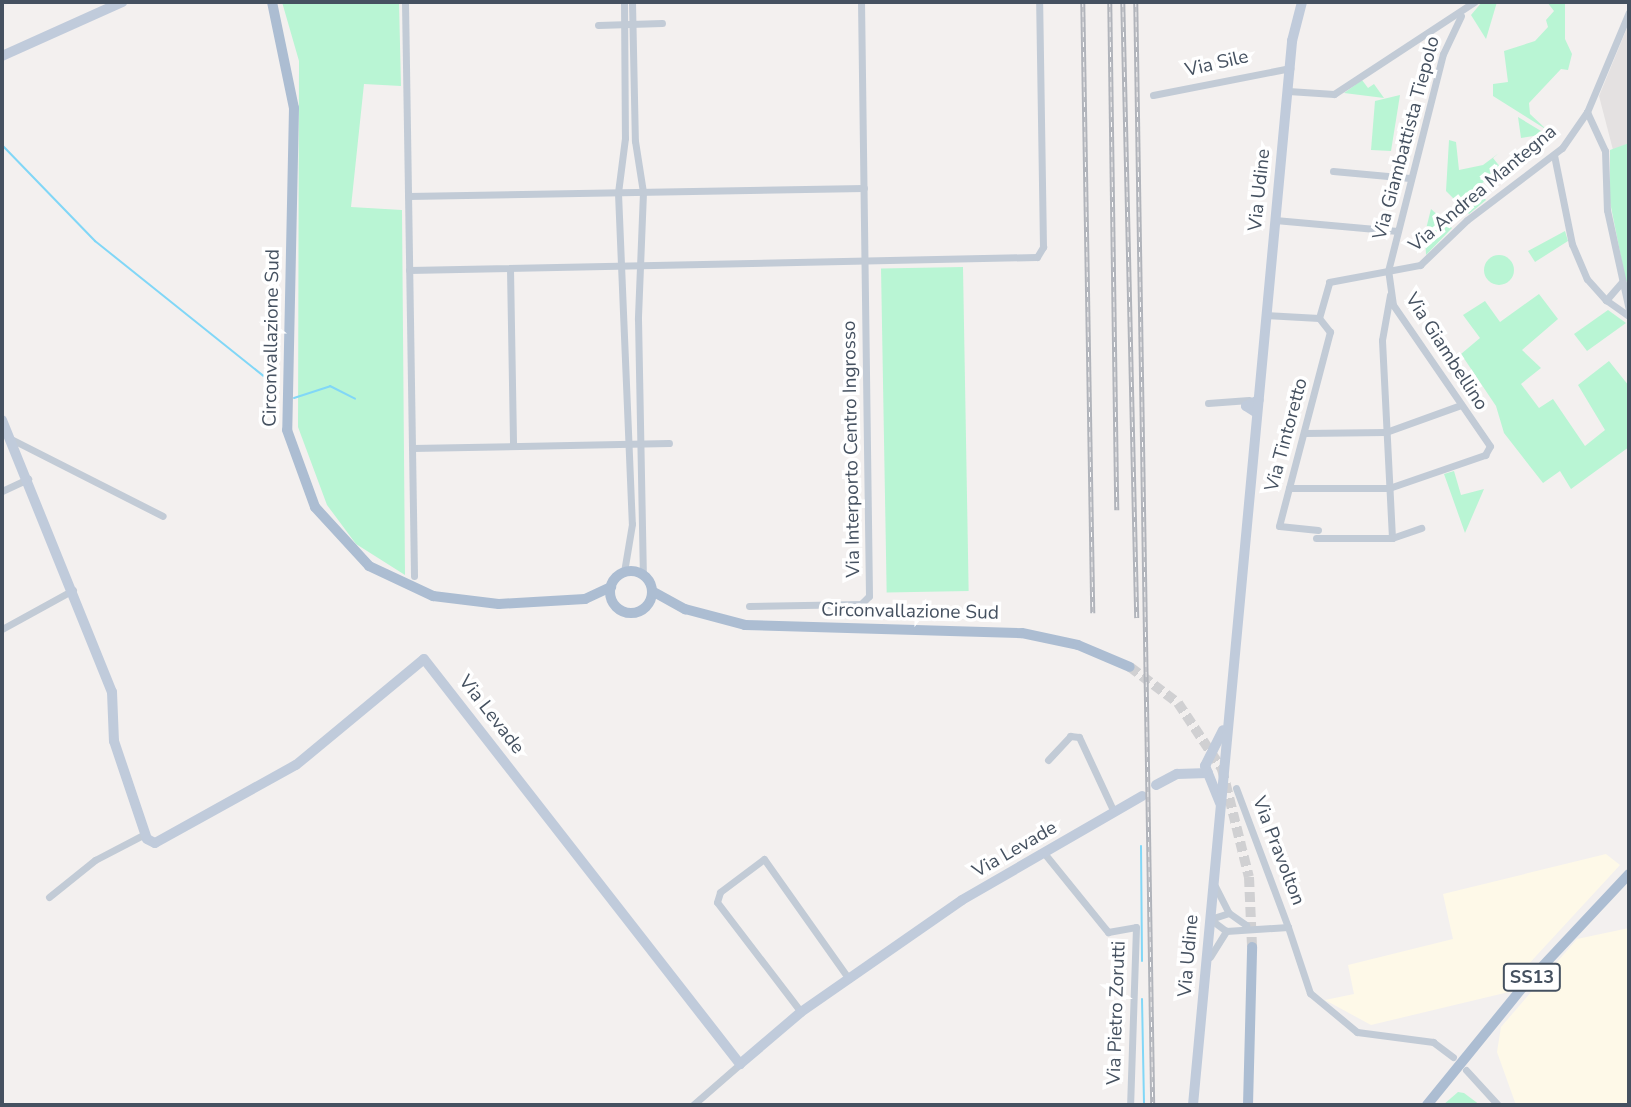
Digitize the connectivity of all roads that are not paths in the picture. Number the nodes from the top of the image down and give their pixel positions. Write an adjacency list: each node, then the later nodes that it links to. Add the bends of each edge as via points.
1 (122, 2): 15 (street)
2 (272, 2): 67 (main road, Circonvallazione Sud, via 294,108 287,430 308,495 349,548 412,590 475,603)
3 (405, 2): 26 (street)
4 (624, 2): 14 (street)
5 (632, 2): 14 (street)
6 (861, 2): 23 (street, Via Interporto Centro Ingrosso)
7 (1039, 2): 29 (street, via 1043,247 1037,257)
8 (1301, 2): 16 (street, Via Udine)
9 (1474, 2): 11 (street)
10 (1629, 12): 19 (street, Via Andrea Mantegna)
11 (1461, 16): 17 (street, via 1334,94); 22 (street, Via Giambattista Tiepolo, via 1443,54)
12 (662, 23): 14 (street)
13 (598, 24): 14 (street)
14 (628, 24): 24 (street); 25 (street, via 625,138)
15 (2, 56)
16 (1290, 68): 17 (street, Via Udine); 18 (street, Via Sile)
17 (1288, 91): 27 (street, Via Udine)
18 (1153, 95)
19 (1587, 112): 20 (street, Via Andrea Mantegna); 35 (street, via 1605,151 1607,209)
20 (1553, 155): 34 (street, Via Andrea Mantegna, via 1420,265); 37 (street, via 1578,264)
21 (1333, 171): 22 (street)
22 (1410, 178): 28 (street, Via Giambattista Tiepolo)
23 (864, 188): 24 (street); 29 (street, Via Interporto Centro Ingrosso)
24 (643, 192): 25 (street); 30 (street)
25 (618, 193): 26 (street); 31 (street)
26 (408, 196): 33 (street)
27 (1275, 220): 28 (street); 39 (street, Via Udine)
28 (1398, 231): 34 (street, Via Giambattista Tiepolo)
29 (865, 263): 30 (street); 70 (street, Via Interporto Centro Ingrosso, via 869,596 861,604)
30 (644, 266): 31 (street); 51 (street, via 638,318)
31 (620, 267): 32 (street); 50 (street, via 628,318)
32 (510, 269): 33 (street); 52 (street)
33 (409, 270): 53 (street)
34 (1388, 271): 36 (street, Via Giambellino); 41 (street, Via Andrea Mantegna, via 1329,282)
35 (1621, 283): 37 (street); 38 (street)
36 (1390, 295): 43 (street, Via Giambellino); 46 (street, via 1382,318)
37 (1606, 300): 40 (street)
38 (1629, 310)
39 (1266, 315): 41 (street); 44 (street, Via Udine)
40 (1629, 316)
41 (1319, 318): 47 (street, Via Tintoretto, via 1331,332)
42 (1208, 403): 44 (street)
43 (1461, 405): 46 (street); 56 (street, Via Giambellino, via 1490,446 1485,455)
44 (1253, 406): 74 (street, Via Udine, via 1255,431 1228,717)
45 (2, 420): 48 (street)
46 (1386, 432): 47 (street); 56 (street)
47 (1304, 433): 55 (street, Via Tintoretto)
48 (11, 439): 54 (street); 58 (street)
49 (669, 443): 51 (street)
50 (630, 444): 51 (street); 52 (street); 61 (street, via 632,524)
51 (640, 444): 62 (street)
52 (513, 446): 53 (street)
53 (412, 448): 63 (street)
54 (28, 479): 57 (street); 65 (street)
55 (1289, 488): 56 (street); 60 (street, Via Tintoretto, via 1281,529)
56 (1389, 488): 60 (street)
57 (2, 491)
58 (163, 516)
59 (1421, 528): 60 (street)
60 (1392, 538)
61 (624, 572): 62 (main road); 64 (main road)
62 (643, 575): 66 (main road)
63 (414, 576)
64 (611, 587): 67 (main road, Circonvallazione Sud); 68 (main road)
65 (73, 590): 72 (street); 83 (street, via 112,692 114,741)
66 (652, 591): 69 (main road); 71 (main road)
67 (585, 599): 68 (main road)
68 (613, 601): 69 (main road, via 626,612)
69 (646, 606): 71 (main road)
70 (749, 606)
71 (685, 609): 73 (main road, Circonvallazione Sud, via 757,626 1022,633 1078,645)
72 (2, 629)
73 (1130, 667)
74 (1220, 754): 76 (street); 77 (street, Via Udine)
75 (1048, 760): 82 (street, via 1070,736 1079,737)
76 (1209, 772): 77 (street); 78 (street, via 1175,775); 81 (street)
77 (1225, 774): 81 (street, Via Udine)
78 (1156, 785)
79 (1237, 788): 91 (street, Via Pravolton)
80 (1142, 796): 82 (street, Via Levade)
81 (1221, 810): 86 (street, Via Udine)
82 (1114, 812): 84 (street, Via Levade)
83 (145, 834): 87 (street, via 95,860); 98 (street, Via Levade, via 155,843 296,765 424,659)
84 (1044, 853): 95 (street, Via Levade); 101 (street, Via Pietro Zorutti, via 1108,932 1136,928)
85 (1629, 874): 104 (main road, SS13)
86 (1214, 882): 88 (street); 89 (street, Via Udine)
87 (49, 897)
88 (1229, 913): 89 (street); 90 (street)
89 (1210, 919): 92 (street); 94 (street, Via Udine)
90 (1247, 925): 91 (street, Via Pravolton); 92 (street)
91 (1289, 927): 97 (street, Via Pravolton, via 1306,985 1326,1009 1364,1035 1433,1042)
92 (1226, 930): 94 (street)
93 (1252, 947): 103 (main road)
94 (1206, 968): 102 (street, Via Udine)
95 (849, 979): 96 (street, Via Levade); 96 (street, via 764,859 720,892 717,902)
96 (801, 1012): 98 (street, Via Levade)
97 (1453, 1056)
98 (740, 1064): 100 (street, Via Levade)
99 (1466, 1070): 105 (street)
100 (693, 1105)
101 (1130, 1105)
102 (1193, 1105)
103 (1248, 1105)
104 (1428, 1105)
105 (1498, 1105)

